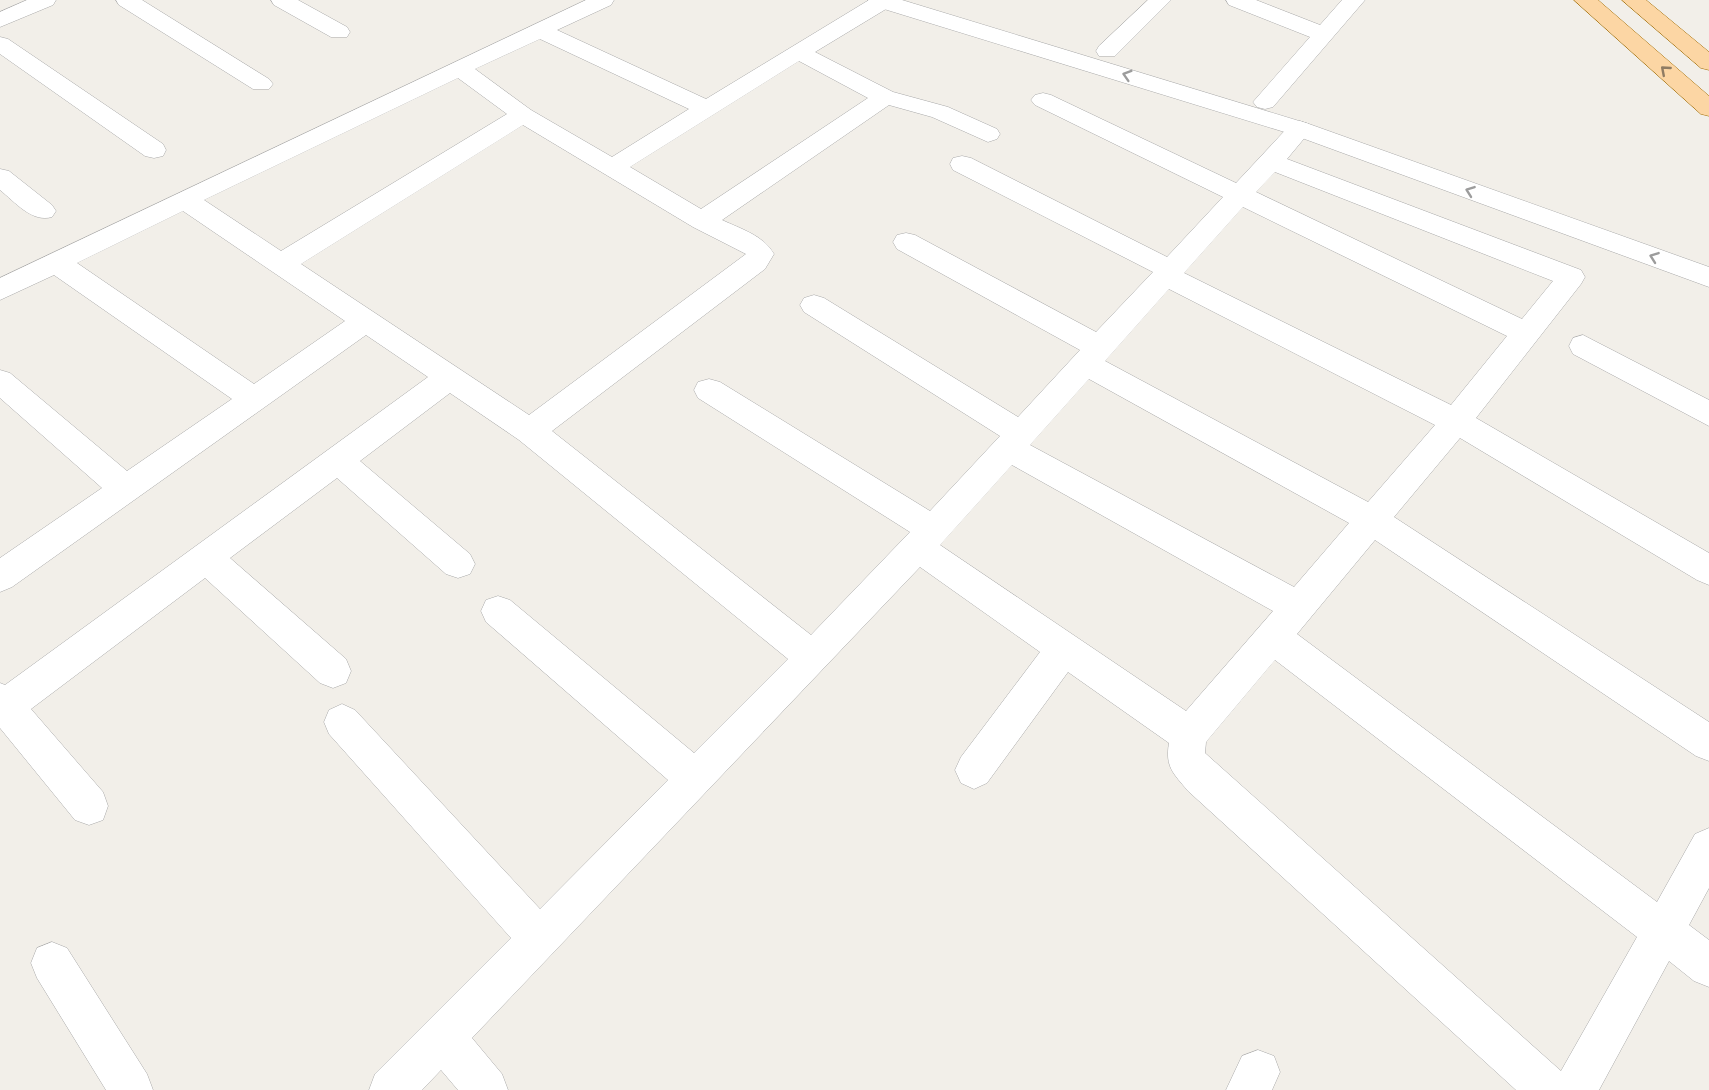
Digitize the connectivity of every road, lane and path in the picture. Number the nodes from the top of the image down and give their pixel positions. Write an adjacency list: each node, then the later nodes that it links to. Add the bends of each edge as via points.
1 (45, 0): 12 (street)
2 (127, 0): 21 (street)
3 (282, 0): 14 (street)
4 (603, 0): 13 (street)
5 (938, 0): 17 (street)
6 (1160, 0): 17 (street)
7 (1237, 0): 15 (street)
8 (1354, 0): 15 (street)
9 (1585, 0): 26 (main road, one-way to 9)
10 (1633, 0): 19 (main road)
11 (881, 1): 18 (street); 28 (street, one-way to 11)
12 (0, 20)
13 (541, 31): 20 (street); 25 (street)
14 (339, 32)
15 (1324, 35): 24 (street)
16 (0, 44): 30 (street)
17 (1107, 51): 24 (street)
18 (798, 52): 22 (street); 25 (street)
19 (1709, 63)
20 (460, 69): 27 (street); 36 (street)
21 (261, 84)
22 (885, 97): 29 (street, via 940,112); 38 (street)
23 (1043, 100): 35 (street)
24 (1265, 102): 40 (street)
25 (707, 108): 33 (street)
26 (1709, 109)
27 (523, 115): 33 (street); 42 (street)
28 (1300, 129): 31 (street); 44 (street, one-way to 28)
29 (988, 135)
30 (154, 150)
31 (1269, 161): 35 (street); 48 (street, via 1571,277)
32 (962, 164): 43 (street)
33 (613, 167): 38 (street)
34 (0, 177): 37 (street)
35 (1239, 193): 43 (street); 48 (street)
36 (184, 199): 41 (street); 42 (street)
37 (43, 211)
38 (702, 220): 57 (street, via 755,247 761,254)
39 (906, 242): 50 (street)
40 (1709, 254)
41 (57, 263): 45 (street); 54 (street)
42 (280, 264): 47 (street)
43 (1169, 273): 50 (street); 56 (street)
44 (1709, 277)
45 (0, 290)
46 (814, 305): 58 (street)
47 (366, 321): 51 (street); 54 (street)
48 (1526, 333): 56 (street)
49 (1583, 346): 55 (street)
50 (1094, 356): 58 (street); 61 (street)
51 (450, 377): 57 (street); 59 (street)
52 (0, 381): 60 (street)
53 (710, 390): 62 (street)
54 (254, 399): 60 (street)
55 (1709, 414)
56 (1456, 421): 61 (street); 65 (street)
57 (530, 431): 71 (street)
58 (1015, 441): 62 (street); 67 (street)
59 (338, 460): 63 (street); 64 (street)
60 (125, 489): 66 (street)
61 (1372, 520): 67 (street); 76 (street)
62 (925, 539): 70 (street); 71 (street)
63 (206, 558): 72 (street); 73 (street)
64 (458, 564)
65 (1709, 570)
66 (0, 577)
67 (1298, 607): 69 (street)
68 (498, 611): 78 (street)
69 (1273, 637): 75 (street); 81 (street)
70 (1064, 649): 75 (street); 77 (street)
71 (812, 657): 78 (street)
72 (333, 670)
73 (3, 703): 79 (street)
74 (342, 722): 82 (street)
75 (1188, 735): 89 (street, via 1185,759 1201,778)
76 (1709, 743)
77 (974, 770)
78 (694, 778): 82 (street)
79 (89, 806)
80 (1709, 848): 81 (street)
81 (1664, 930): 84 (street); 90 (street)
82 (538, 938): 85 (street)
83 (52, 963): 86 (street)
84 (1709, 966)
85 (443, 1037): 87 (street); 88 (street)
86 (131, 1090)
87 (392, 1090)
88 (486, 1090)
89 (1550, 1090)
90 (1575, 1090)

